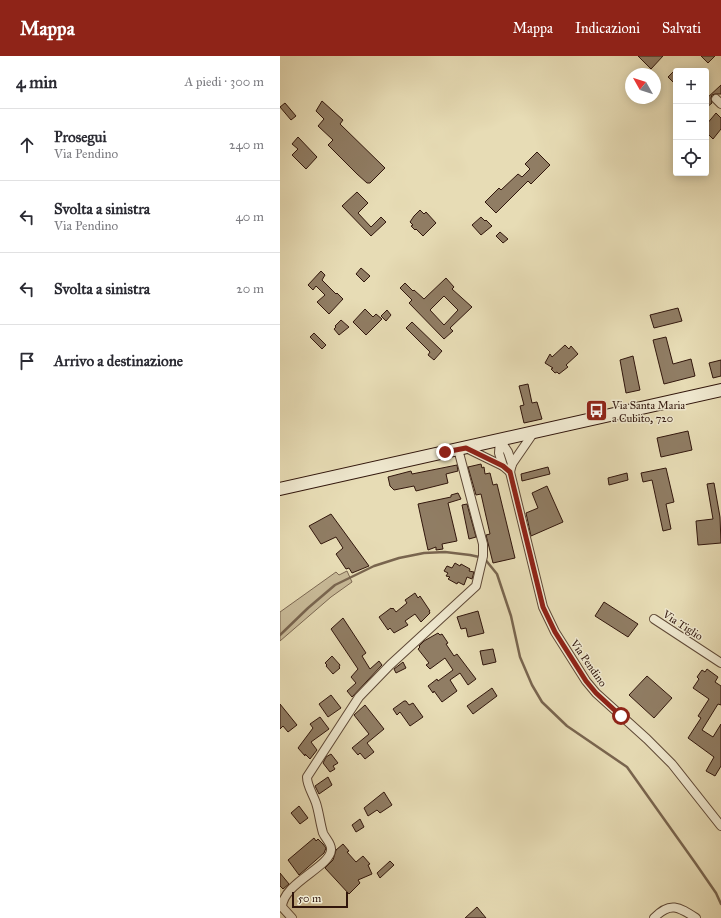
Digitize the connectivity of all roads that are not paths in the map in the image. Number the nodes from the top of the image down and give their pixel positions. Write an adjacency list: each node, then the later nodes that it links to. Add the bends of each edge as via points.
1 (721, 390): 2 (main road)
2 (534, 432): 3 (main road); 6 (street)
3 (500, 440): 4 (main road); 5 (street, via 499,453); 6 (street, Via Pendino, via 508,452)
4 (462, 448): 5 (street); 7 (main road); 11 (street, via 483,544 476,586 359,696 307,777 323,833 331,850 322,863 282,900 282,907)
5 (503, 466): 6 (street)
6 (511, 468): 10 (street, Via Pendino, via 543,607 555,632 596,693 672,764)
7 (280, 490)
8 (654, 619): 9 (street, Via Tiglio)
9 (721, 663)
10 (721, 826)
11 (292, 918)
12 (654, 918): 13 (street, via 663,910 674,907)
13 (696, 918)

